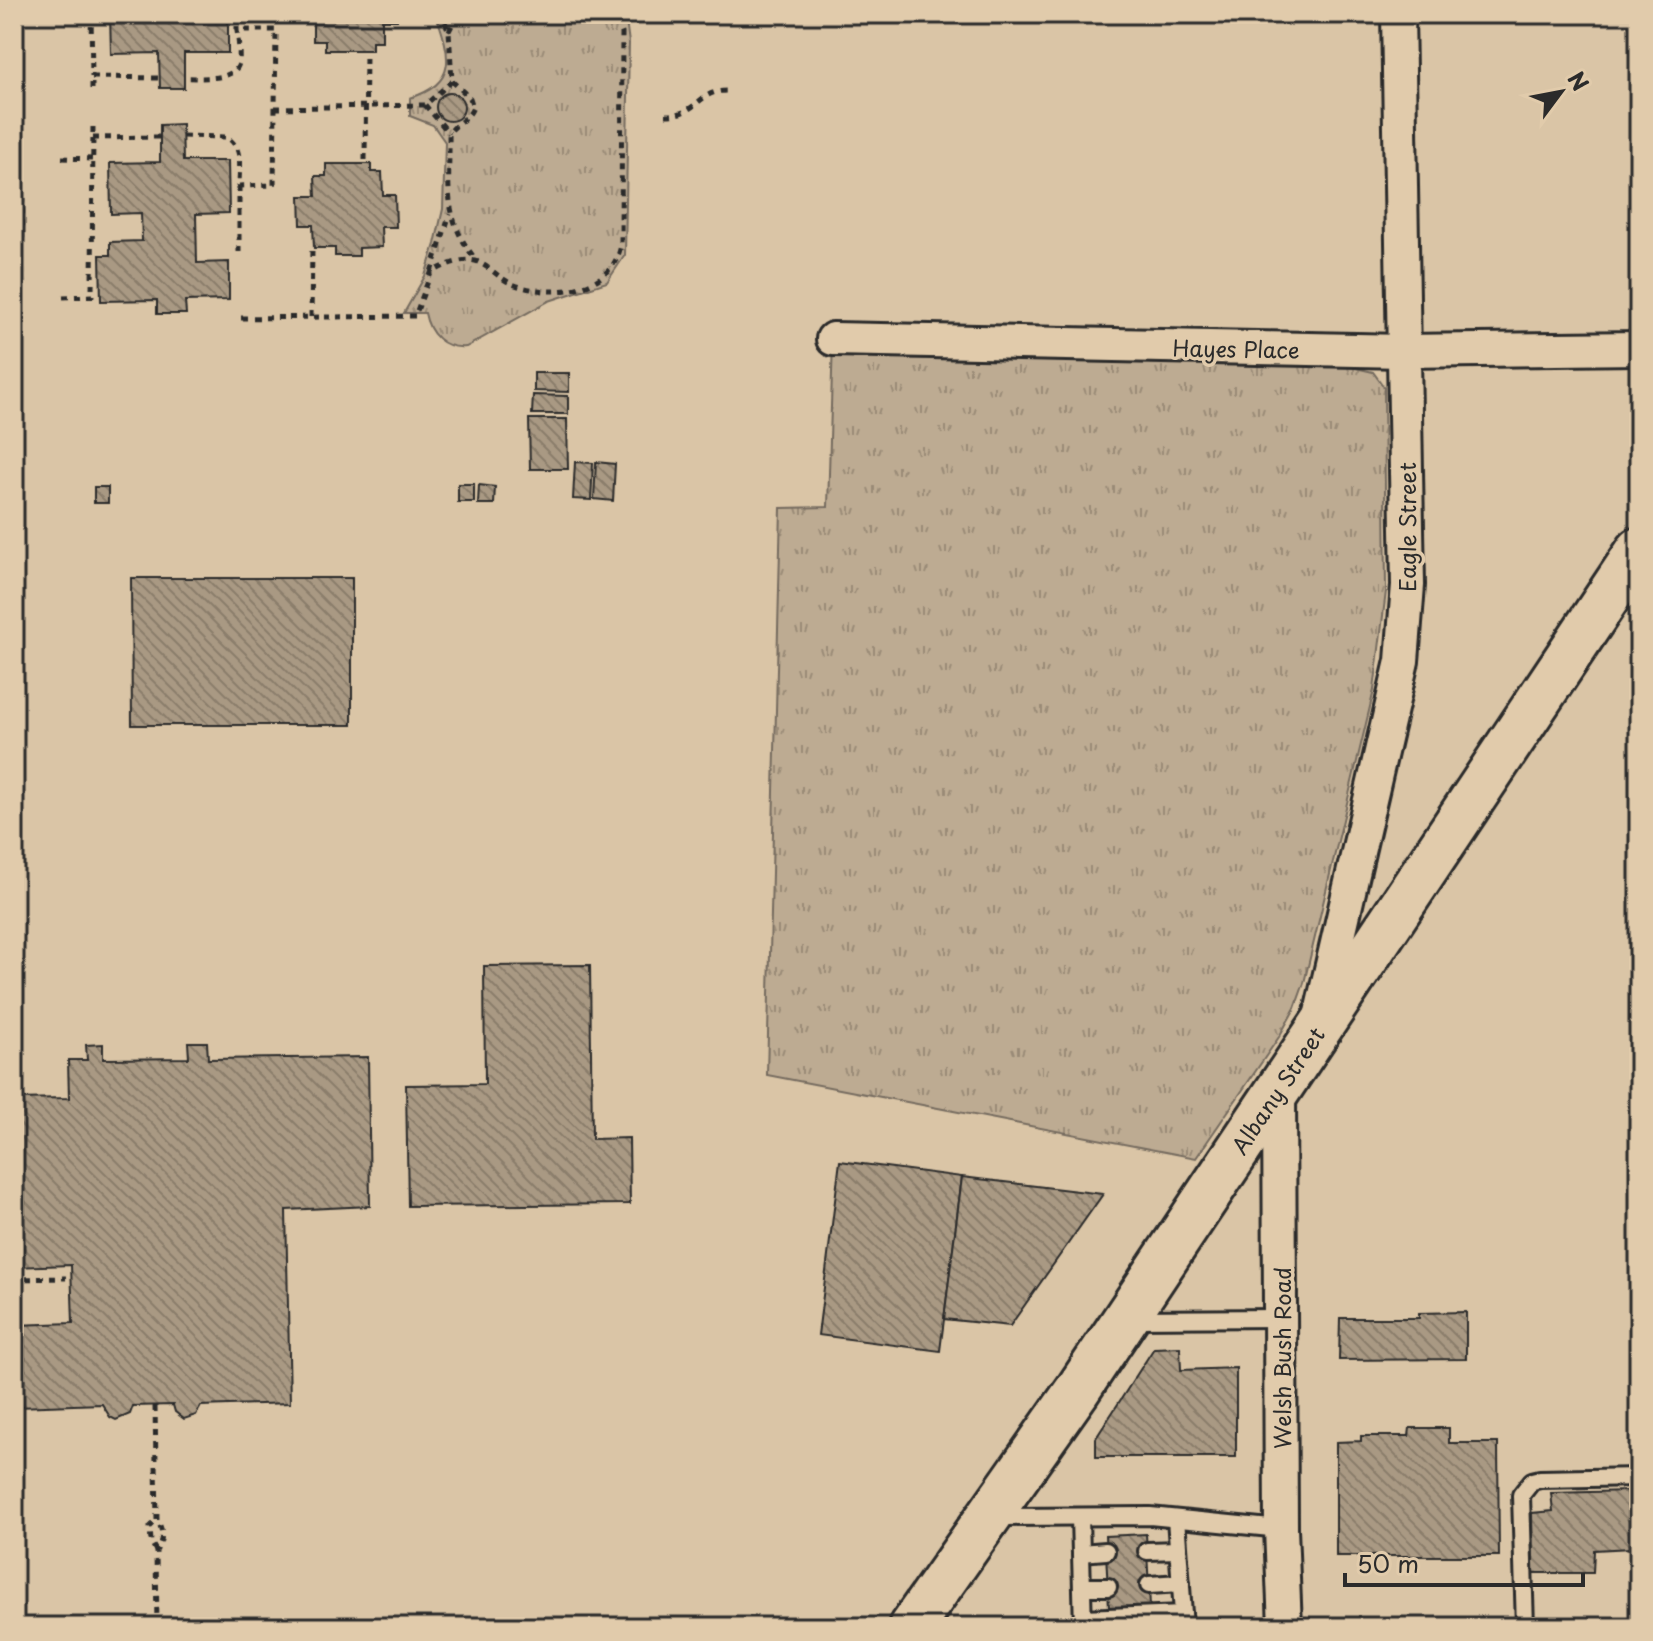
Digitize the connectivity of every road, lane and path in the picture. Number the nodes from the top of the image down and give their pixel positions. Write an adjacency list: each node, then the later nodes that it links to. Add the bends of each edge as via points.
1 (91, 14): 10 (path)
2 (237, 14): 7 (path)
3 (441, 14): 8 (path)
4 (458, 14): 8 (path)
5 (614, 14): 33 (path, via 622,33 619,258 597,281 552,291 512,284)
6 (1398, 14): 41 (street, Eagle Street)
7 (237, 30): 12 (path, via 239,65 234,72); 18 (path, via 276,30)
8 (449, 31): 13 (path)
9 (366, 52): 17 (path)
10 (92, 77): 11 (path); 14 (path)
11 (160, 78)
12 (184, 78)
13 (452, 81): 16 (path); 21 (path, via 473,107)
14 (92, 89)
15 (730, 91): 19 (path, via 710,92 689,111)
16 (425, 105): 17 (path); 21 (path)
17 (365, 106): 18 (path); 27 (path)
18 (275, 108): 29 (path, via 274,185)
19 (666, 115)
20 (93, 124): 24 (path)
21 (449, 133): 30 (path)
22 (183, 136): 29 (path, via 232,140 239,154)
23 (160, 137): 24 (path)
24 (93, 138): 26 (path)
25 (62, 158): 26 (path)
26 (93, 159): 35 (path, via 92,296)
27 (365, 160)
28 (14, 174): 38 (path, via 22,191 23,318)
29 (239, 186): 32 (path)
30 (450, 214): 33 (path); 34 (path)
31 (312, 250): 36 (path)
32 (239, 256)
33 (478, 262): 34 (path, via 443,266)
34 (431, 273): 36 (path, via 415,316)
35 (63, 297)
36 (311, 317): 37 (path)
37 (241, 318)
38 (14, 332)
39 (833, 339): 41 (street, Hayes Place)
40 (1639, 348): 41 (street, Hayes Place)
41 (1404, 351): 43 (street, Eagle Street, via 1408,585 1402,661)
42 (1639, 550): 43 (street, Albany Street)
43 (1317, 1031): 44 (street, Albany Street)
44 (1279, 1088): 47 (street, Welsh Bush Road); 48 (street, Albany Street)
45 (66, 1278): 46 (path)
46 (14, 1279)
47 (1280, 1318): 48 (lane); 54 (street, Welsh Bush Road)
48 (1125, 1319): 51 (street, Albany Street)
49 (155, 1406): 65 (path, via 157,1520 162,1528 156,1551)
50 (1639, 1477): 68 (lane, via 1540,1479 1527,1486 1521,1495)
51 (989, 1517): 52 (lane); 66 (street, Albany Street)
52 (1080, 1517): 53 (lane); 58 (lane)
53 (1176, 1519): 54 (lane); 55 (lane)
54 (1281, 1529): 67 (street, Welsh Bush Road)
55 (1178, 1550): 57 (lane); 59 (lane)
56 (1106, 1551): 58 (lane)
57 (1147, 1551)
58 (1081, 1553): 61 (lane)
59 (1181, 1583): 60 (lane); 63 (lane)
60 (1149, 1585)
61 (1082, 1587): 62 (lane); 64 (lane)
62 (1108, 1587)
63 (1184, 1620): 64 (lane)
64 (1083, 1623)
65 (157, 1627)
66 (911, 1627)
67 (1285, 1627)
68 (1525, 1627)

